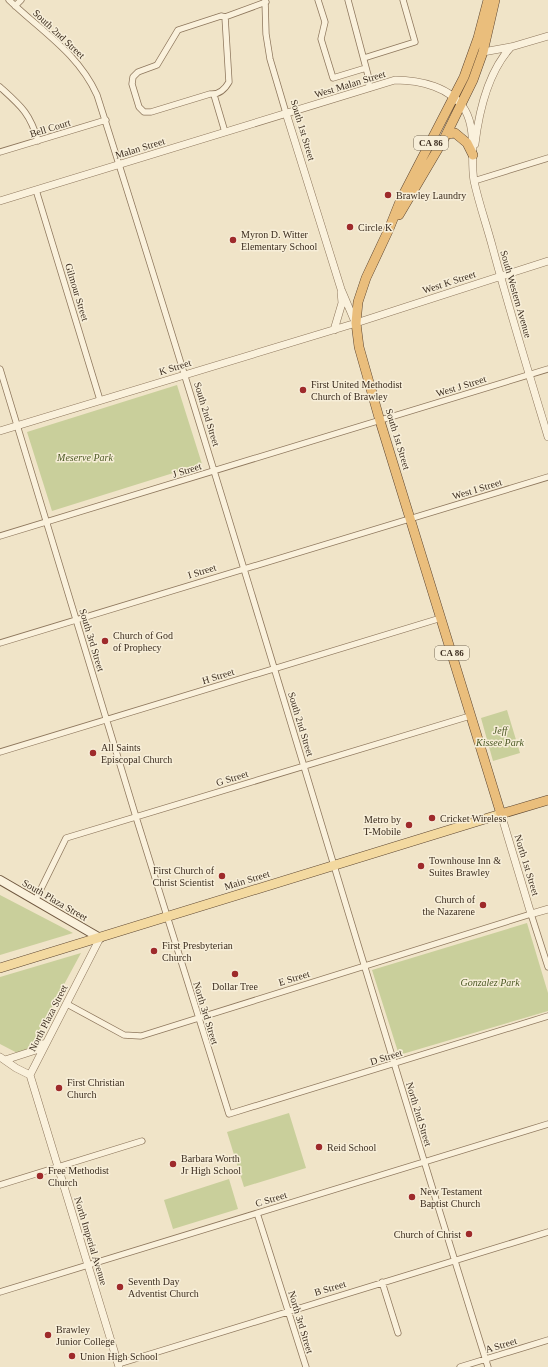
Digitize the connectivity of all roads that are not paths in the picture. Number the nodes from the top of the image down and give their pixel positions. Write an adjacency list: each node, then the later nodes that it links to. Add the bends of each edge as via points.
1 (9, 0): 9 (street, South 2nd Street)
2 (21, 0): 9 (street)
3 (318, 0): 15 (street, via 325,22 321,39 333,78)
4 (348, 0): 14 (street)
5 (402, 0): 14 (street, via 415,42)
6 (488, 0): 19 (highway, CA 86, via 478,38)
7 (495, 0): 13 (highway, CA 86)
8 (266, 1): 10 (street); 21 (street, South 1st Street, via 266,34 270,59)
9 (15, 6): 22 (street, South 2nd Street, via 79,64 98,95)
10 (225, 16): 18 (street, via 229,82 226,88); 18 (street, via 178,30 158,65 138,72 133,77 132,84 139,107 144,112)
11 (548, 36): 12 (street)
12 (511, 47): 13 (street); 27 (street, South Western Avenue, via 502,58 479,111)
13 (483, 52): 20 (highway, CA 86)
14 (364, 58): 15 (street)
15 (366, 68): 17 (street)
16 (0, 87): 25 (street, via 30,117)
17 (369, 88): 19 (street, West Malan Street, via 396,80 415,80 432,85); 21 (street, West Malan Street)
18 (214, 95): 23 (street)
19 (454, 98): 20 (street, West Malan Street); 33 (highway, CA 86, via 401,199)
20 (461, 105): 24 (highway, CA 86); 27 (street, South Western Avenue, via 470,123)
21 (286, 113): 23 (street, Malan Street); 36 (street, South 1st Street)
22 (106, 120): 25 (street, Bell Court); 29 (street, South 2nd Street)
23 (225, 132): 29 (street, Malan Street)
24 (447, 134): 27 (highway, via 455,133 467,142); 33 (highway, CA 86)
25 (38, 141): 26 (street, Bell Court)
26 (0, 152)
27 (473, 155): 30 (street, South Western Avenue)
28 (548, 158): 30 (street)
29 (120, 164): 31 (street, Malan Street); 41 (street, South 2nd Street)
30 (474, 180): 35 (street, South Western Avenue)
31 (36, 190): 32 (street, Malan Street); 43 (street, Gilmour Street)
32 (0, 201)
33 (389, 230): 37 (highway, CA 86, via 366,278 358,302)
34 (548, 261): 35 (street, West K Street)
35 (500, 276): 37 (street, West K Street); 42 (street, South Western Avenue)
36 (341, 289): 37 (street, South 1st Street); 38 (street, via 342,303)
37 (356, 323): 38 (street, K Street); 44 (highway, South 1st Street / CA 86, via 359,347)
38 (334, 330): 41 (street, K Street)
39 (0, 369): 45 (street, South 3rd Street)
40 (548, 370): 42 (street, West J Street)
41 (185, 374): 43 (street, K Street); 48 (street, South 2nd Street)
42 (530, 375): 44 (street, West J Street); 47 (street, South Western Avenue)
43 (100, 400): 45 (street, K Street)
44 (380, 421): 48 (street, J Street); 50 (highway, South 1st Street / CA 86)
45 (17, 426): 46 (street, K Street); 51 (street, South 3rd Street)
46 (0, 431)
47 (548, 437)
48 (214, 471): 51 (street, J Street); 53 (street, South 2nd Street)
49 (548, 477): 50 (street, West I Street)
50 (410, 519): 53 (street, I Street); 54 (highway, South 1st Street / CA 86)
51 (47, 522): 52 (street, J Street); 55 (street, South 3rd Street)
52 (0, 536)
53 (244, 568): 55 (street, I Street); 57 (street, South 2nd Street)
54 (441, 618): 57 (street, H Street); 58 (highway, South 1st Street / CA 86)
55 (76, 619): 56 (street, I Street); 59 (street, South 3rd Street)
56 (0, 643)
57 (274, 668): 59 (street, H Street); 61 (street, South 2nd Street)
58 (470, 716): 61 (street, G Street); 63 (highway, South 1st Street / CA 86)
59 (106, 719): 60 (street, H Street); 64 (street, South 3rd Street)
60 (0, 752)
61 (304, 765): 64 (street, G Street); 65 (street, South 2nd Street)
62 (548, 800): 63 (highway)
63 (501, 814): 65 (main road, Main Street); 69 (street, North 1st Street)
64 (136, 817): 67 (street, G Street, via 66,838); 70 (street, South 3rd Street)
65 (334, 865): 70 (main road, Main Street); 72 (street, North 2nd Street)
66 (0, 880): 67 (main road, South Plaza Street)
67 (35, 901): 71 (main road, South Plaza Street)
68 (548, 909): 69 (street)
69 (531, 914): 72 (street, E Street); 73 (street, North 1st Street)
70 (167, 916): 71 (main road, Main Street); 77 (street, North 3rd Street)
71 (100, 938): 74 (main road, Main Street); 75 (street, North Plaza Street)
72 (364, 966): 77 (street, E Street); 80 (street, North 2nd Street)
73 (548, 967)
74 (0, 968)
75 (67, 1004): 77 (street, E Street, via 124,1035 141,1036); 78 (street, North Plaza Street)
76 (548, 1016): 80 (street, D Street)
77 (198, 1017): 82 (street, North 3rd Street)
78 (45, 1043): 79 (street, via 36,1050); 81 (street, North Plaza Street)
79 (2, 1059): 81 (street)
80 (394, 1063): 82 (street, D Street); 85 (street, North 2nd Street)
81 (30, 1075): 86 (street, North Imperial Avenue)
82 (229, 1114)
83 (548, 1124): 85 (street, C Street)
84 (142, 1141): 86 (street)
85 (424, 1162): 88 (street, C Street); 90 (street, North 2nd Street)
86 (58, 1167): 87 (street); 91 (street, North Imperial Avenue)
87 (0, 1185)
88 (257, 1213): 91 (street, C Street); 94 (street, North 3rd Street)
89 (548, 1232): 90 (street, B Street)
90 (455, 1260): 92 (street, B Street); 97 (street, North 2nd Street)
91 (88, 1266): 93 (street, C Street); 98 (street, North Imperial Avenue)
92 (382, 1282): 94 (street, B Street); 95 (street)
93 (0, 1292)
94 (289, 1310): 98 (street, B Street); 99 (street, North 3rd Street)
95 (398, 1333)
96 (548, 1340): 97 (street, A Street)
97 (486, 1359): 100 (street, A Street); 101 (street, North 2nd Street)
98 (119, 1365)
99 (306, 1367)
100 (460, 1367)
101 (488, 1367)

